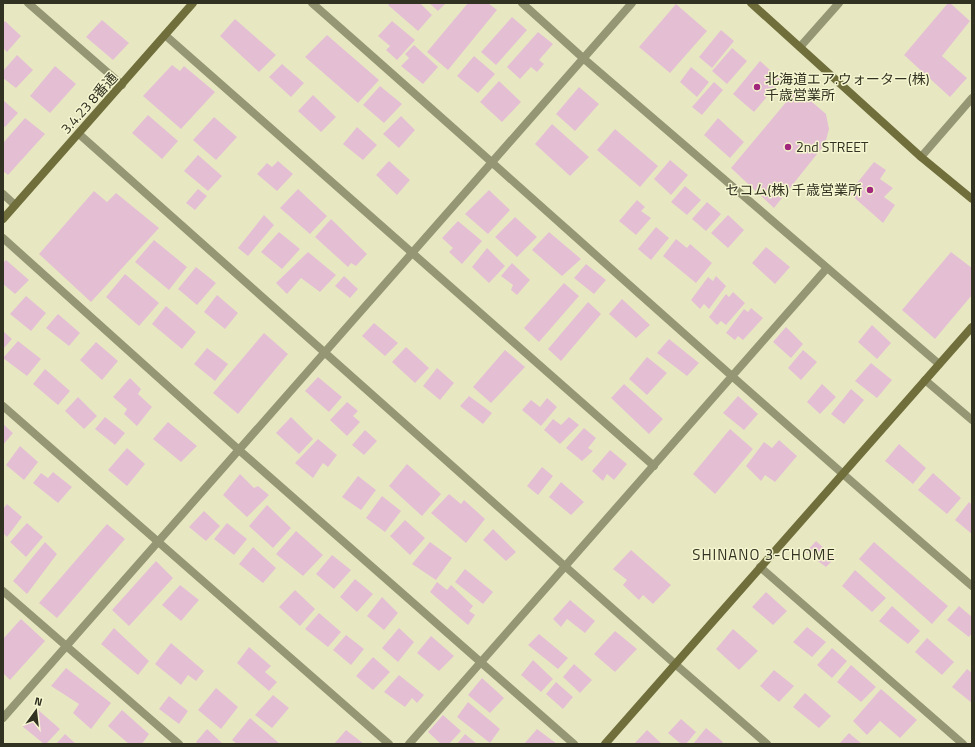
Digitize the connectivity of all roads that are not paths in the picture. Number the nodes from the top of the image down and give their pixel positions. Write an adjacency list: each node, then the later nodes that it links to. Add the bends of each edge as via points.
1 (28, 3): 11 (street)
2 (193, 3): 8 (street, 3.4.23 8番通)
3 (312, 3): 15 (street)
4 (522, 3): 10 (street)
5 (632, 3): 10 (street)
6 (751, 3): 9 (street)
7 (839, 3): 9 (street)
8 (165, 35): 11 (street, 3.4.23 8番通); 21 (street)
9 (800, 47): 14 (street)
10 (583, 58): 15 (street); 22 (street)
11 (122, 85): 13 (street, 3.4.23 8番通)
12 (972, 98): 14 (street)
13 (79, 134): 18 (street, 3.4.23 8番通); 24 (street)
14 (921, 157): 17 (street)
15 (492, 162): 21 (street); 26 (street)
16 (3, 194): 18 (street)
17 (972, 199)
18 (16, 204): 19 (street, 3.4.23 8番通)
19 (3, 219)
20 (3, 238): 30 (street)
21 (412, 253): 24 (street); 31 (street)
22 (827, 268): 25 (street); 26 (street)
23 (972, 327): 25 (street)
24 (325, 352): 30 (street); 34 (street)
25 (939, 364): 27 (street)
26 (732, 376): 31 (street); 32 (street)
27 (925, 380): 29 (street); 32 (street)
28 (3, 406): 33 (street)
29 (972, 420)
30 (239, 450): 33 (street); 39 (street)
31 (654, 466): 34 (street)
32 (842, 475): 35 (street); 36 (street)
33 (157, 542): 38 (street); 43 (street)
34 (566, 567): 39 (street); 40 (street)
35 (760, 567): 40 (street); 48 (street)
36 (972, 586)
37 (3, 590): 38 (street)
38 (66, 646): 41 (street); 42 (street)
39 (480, 663): 44 (street); 45 (street)
40 (675, 664): 46 (street); 47 (street)
41 (3, 718)
42 (179, 744)
43 (389, 744)
44 (409, 744)
45 (574, 744)
46 (605, 744)
47 (767, 744)
48 (963, 744)

